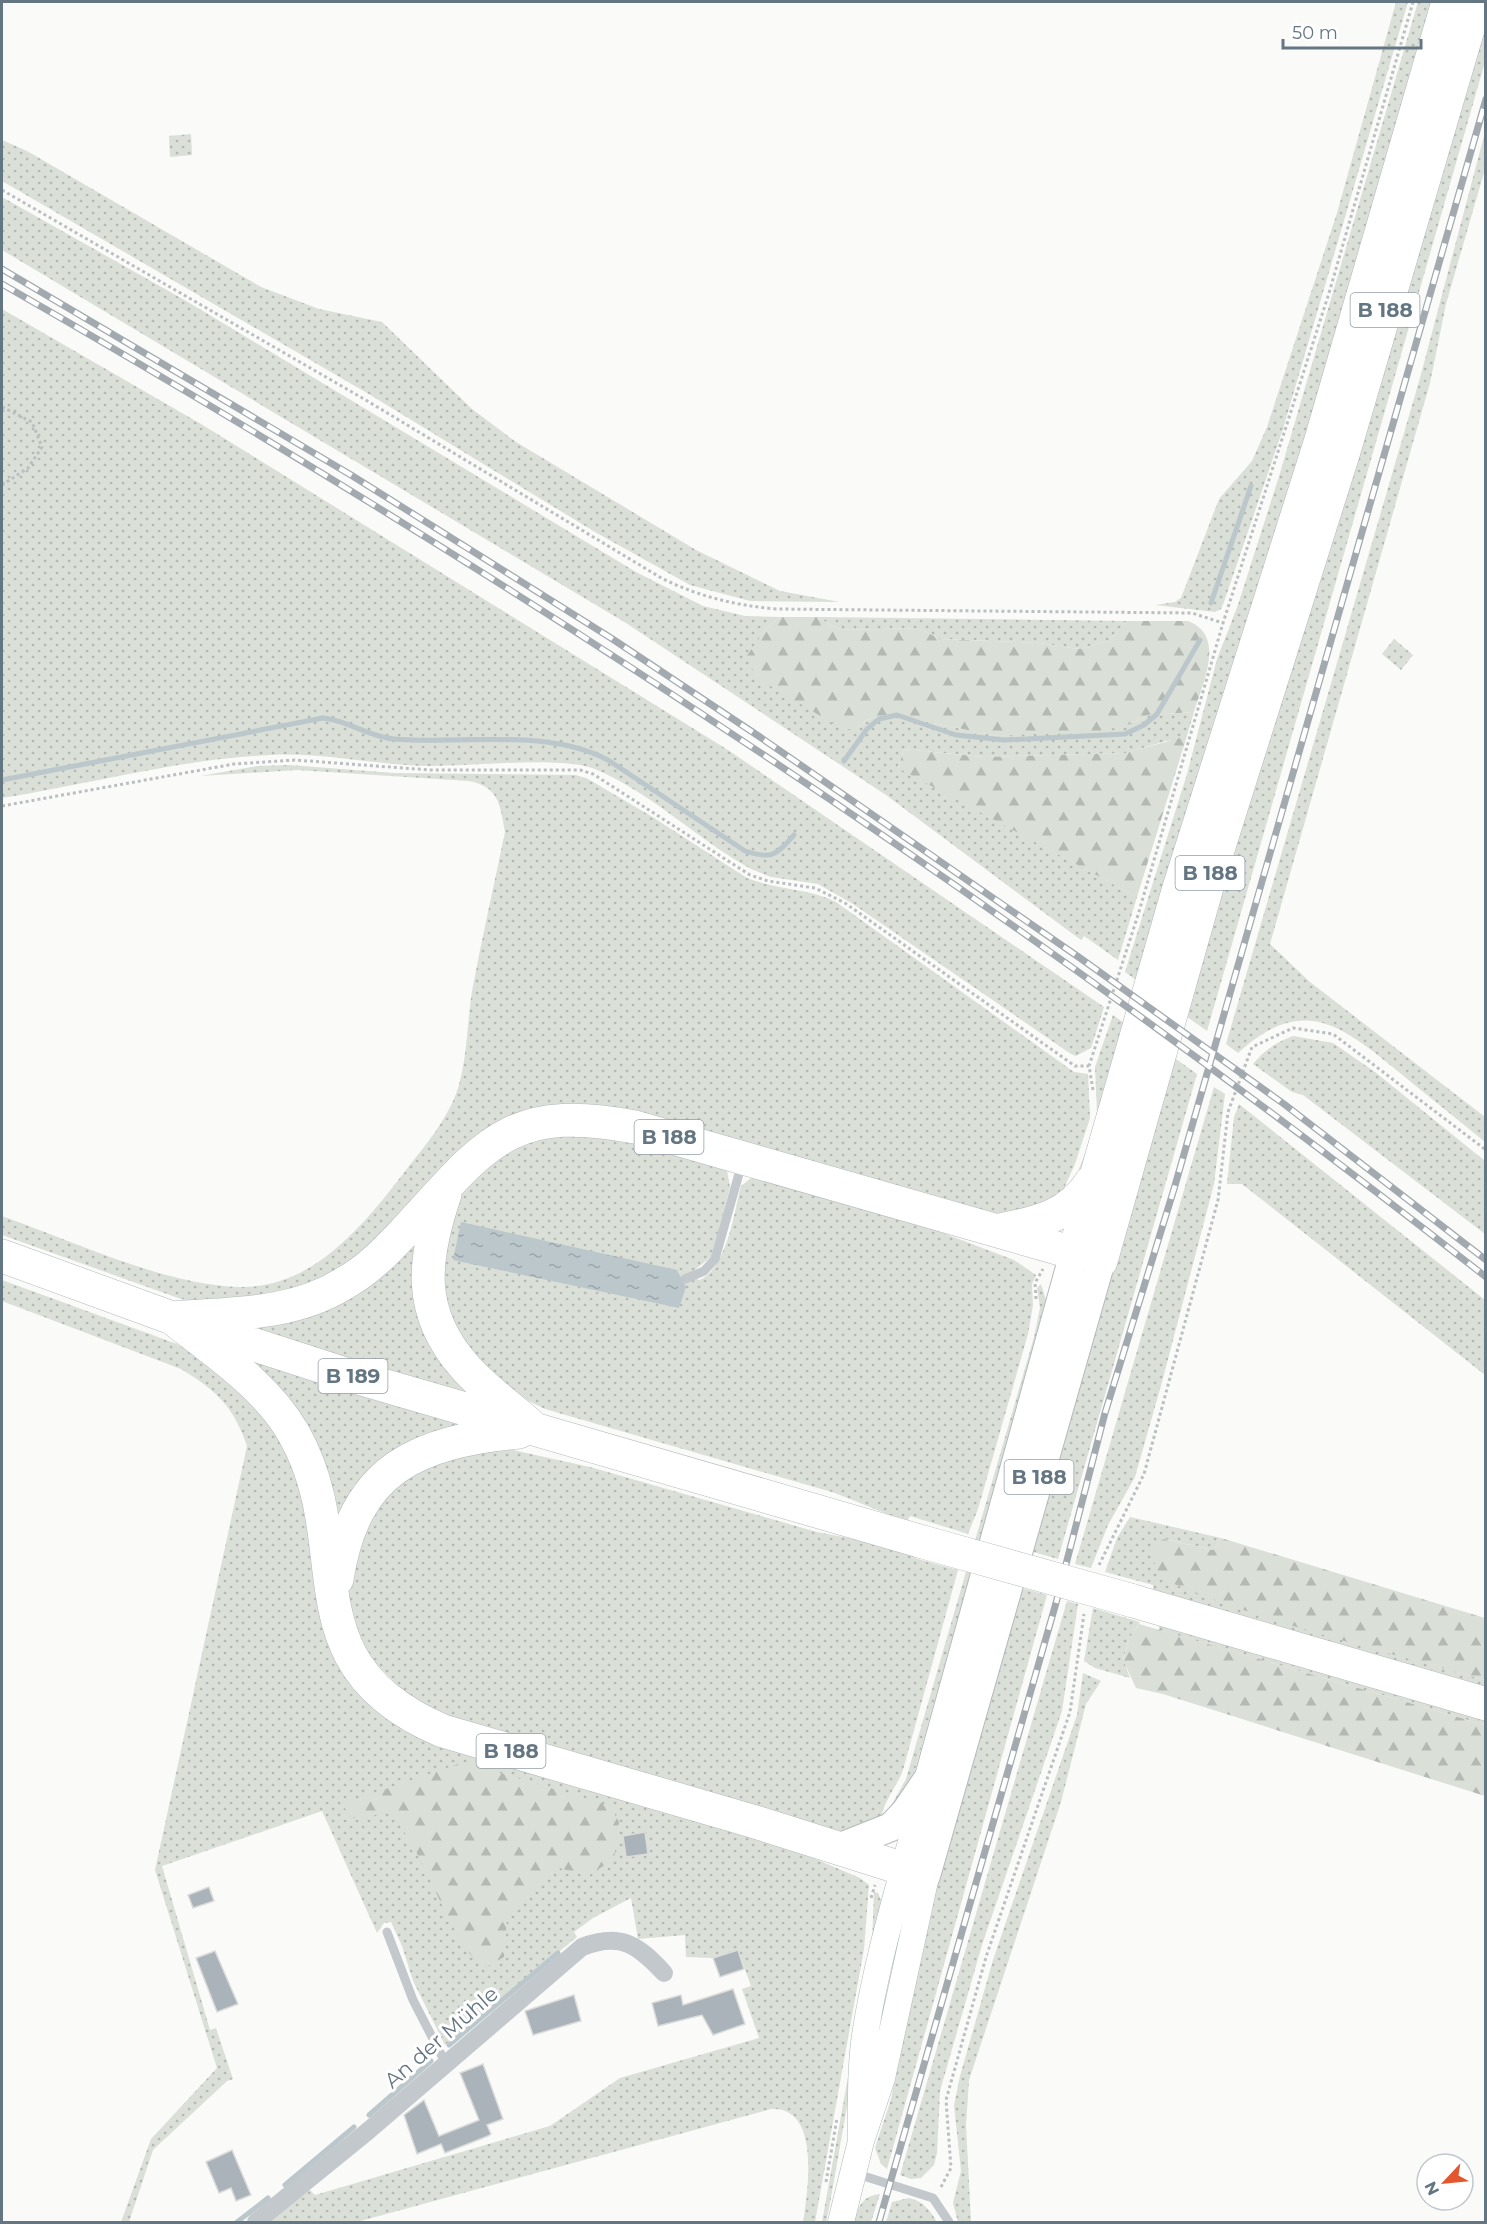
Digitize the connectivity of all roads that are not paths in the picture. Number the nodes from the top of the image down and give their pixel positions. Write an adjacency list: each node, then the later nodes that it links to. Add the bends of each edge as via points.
1 (1448, 2): 4 (highway, B 188, via 1320,442 1220,752)
2 (1476, 2): 8 (highway, B 188, via 1344,451)
3 (743, 1158): 5 (highway, B 188, via 615,1123 549,1121 503,1136 480,1151); 6 (highway, B 188); 9 (lane, via 715,1259 704,1271)
4 (1097, 1173): 6 (highway, via 1067,1210 1039,1223); 8 (highway, B 188)
5 (449, 1183): 10 (highway, via 382,1257 342,1286 283,1309); 11 (highway, B 188, via 428,1251 427,1279 440,1329 465,1368)
6 (996, 1231): 8 (highway, B 188)
7 (2, 1256): 10 (highway, B 189)
8 (1087, 1257): 14 (main road, B 188); 16 (main road, B 188)
9 (685, 1279)
10 (172, 1318): 11 (highway, B 189); 12 (highway, via 265,1396 293,1433 318,1502)
11 (535, 1431): 12 (highway, B 188, via 450,1443 411,1457 393,1470 362,1503 350,1526); 13 (highway, B 188, bridge)
12 (333, 1602): 15 (highway, B 188, via 343,1643 363,1675 397,1708 418,1721)
13 (1485, 1704)
14 (929, 1777): 15 (main road, B 188, via 891,1827); 16 (main road, B 188)
15 (838, 1848): 16 (highway)
16 (909, 1871): 20 (main road, via 884,1947 866,2034 861,2074 861,2140)
17 (387, 1932): 19 (lane, via 413,2000)
18 (664, 1973): 19 (street, An der Mühle, via 648,1956 624,1941 609,1940 582,1947)
19 (446, 2062): 21 (street, An der Mühle)
20 (854, 2173): 22 (main road); 23 (lane, via 933,2198)
21 (256, 2223)
22 (841, 2223)
23 (949, 2223)

